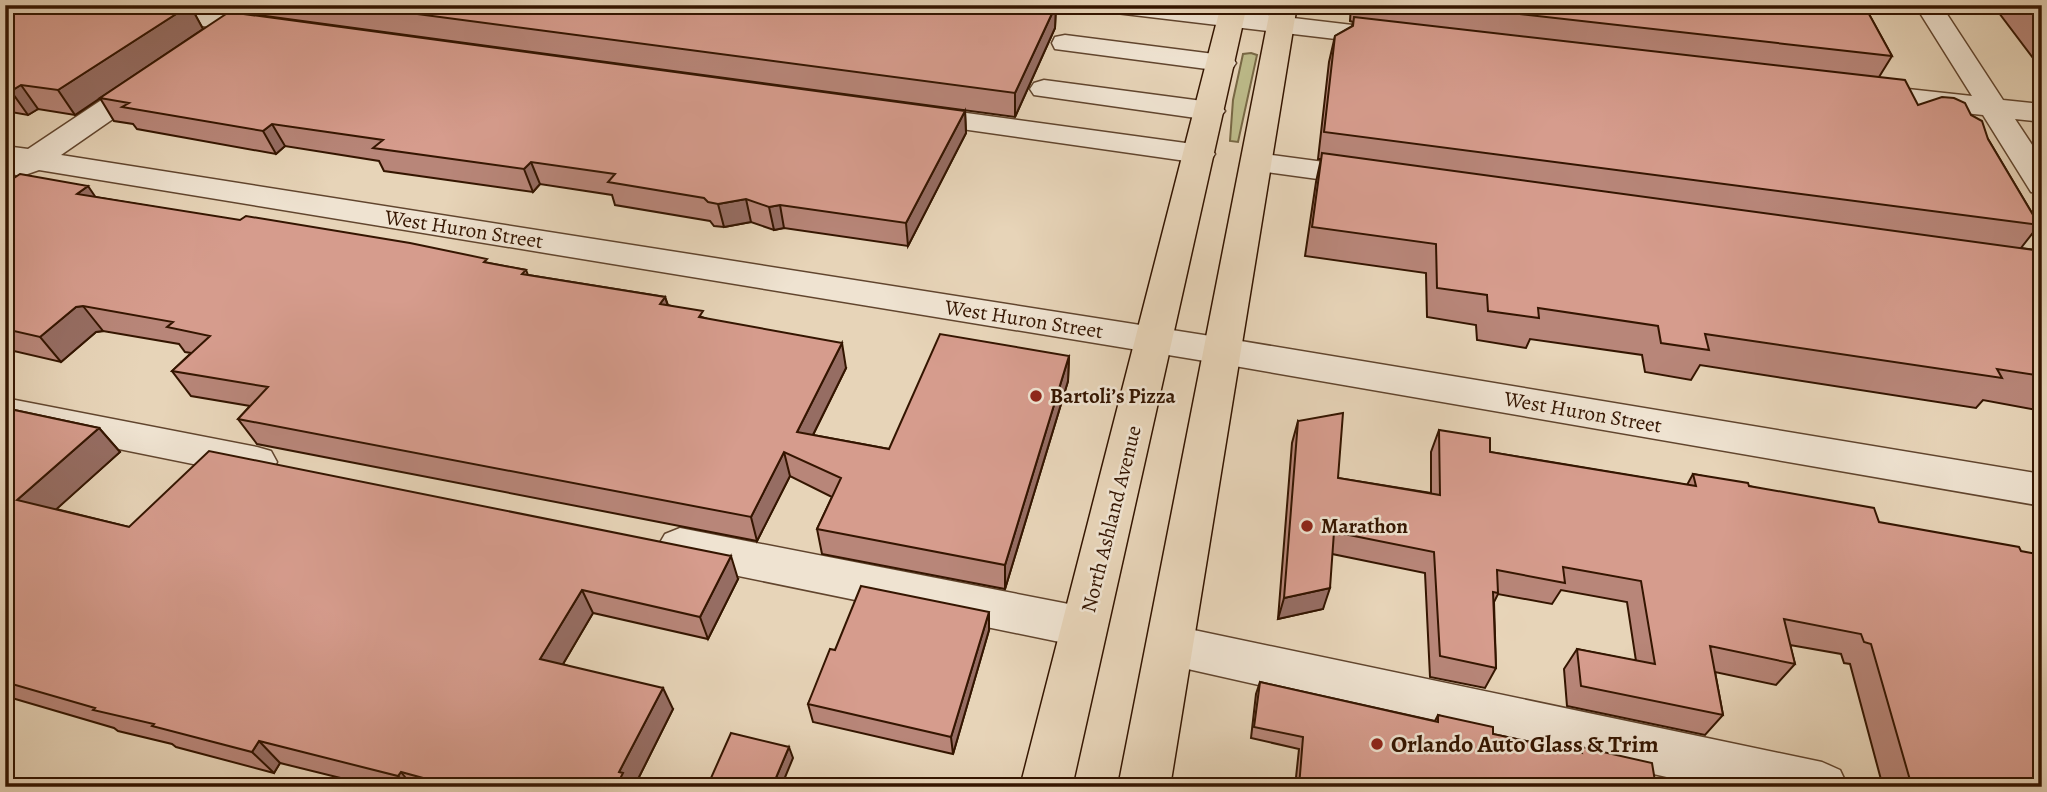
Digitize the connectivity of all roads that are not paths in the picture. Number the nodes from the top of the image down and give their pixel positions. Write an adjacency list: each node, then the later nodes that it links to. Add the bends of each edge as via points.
1 (108, 5): 7 (street)
2 (260, 5): 7 (street)
3 (1116, 5): 5 (street)
4 (1928, 5): 14 (street)
5 (1233, 12): 6 (street); 11 (main road, North Ashland Avenue)
6 (1282, 15): 9 (street); 20 (main road)
7 (236, 22): 8 (street); 19 (street)
8 (301, 31)
9 (1421, 41)
10 (1065, 43): 11 (street)
11 (1222, 64): 16 (main road, North Ashland Avenue)
12 (1044, 89): 16 (street)
13 (1830, 89): 14 (street)
14 (1993, 108): 17 (street); 23 (street)
15 (883, 111): 18 (street)
16 (1210, 111): 18 (main road, North Ashland Avenue)
17 (2042, 113)
18 (1200, 154): 24 (main road, North Ashland Avenue)
19 (19, 157): 21 (street); 24 (street, West Huron Street)
20 (1256, 162): 22 (street); 25 (main road)
21 (5, 178)
22 (1404, 182)
23 (2042, 185)
24 (1155, 340): 25 (street, West Huron Street); 30 (main road, North Ashland Avenue)
25 (1223, 351): 28 (street, West Huron Street); 31 (main road)
26 (5, 411): 27 (street)
27 (293, 469)
28 (2042, 490)
29 (636, 538): 30 (street)
30 (1084, 627): 32 (main road, North Ashland Avenue)
31 (1170, 645): 33 (main road); 34 (street)
32 (1045, 787)
33 (1144, 787)
34 (1822, 787)

